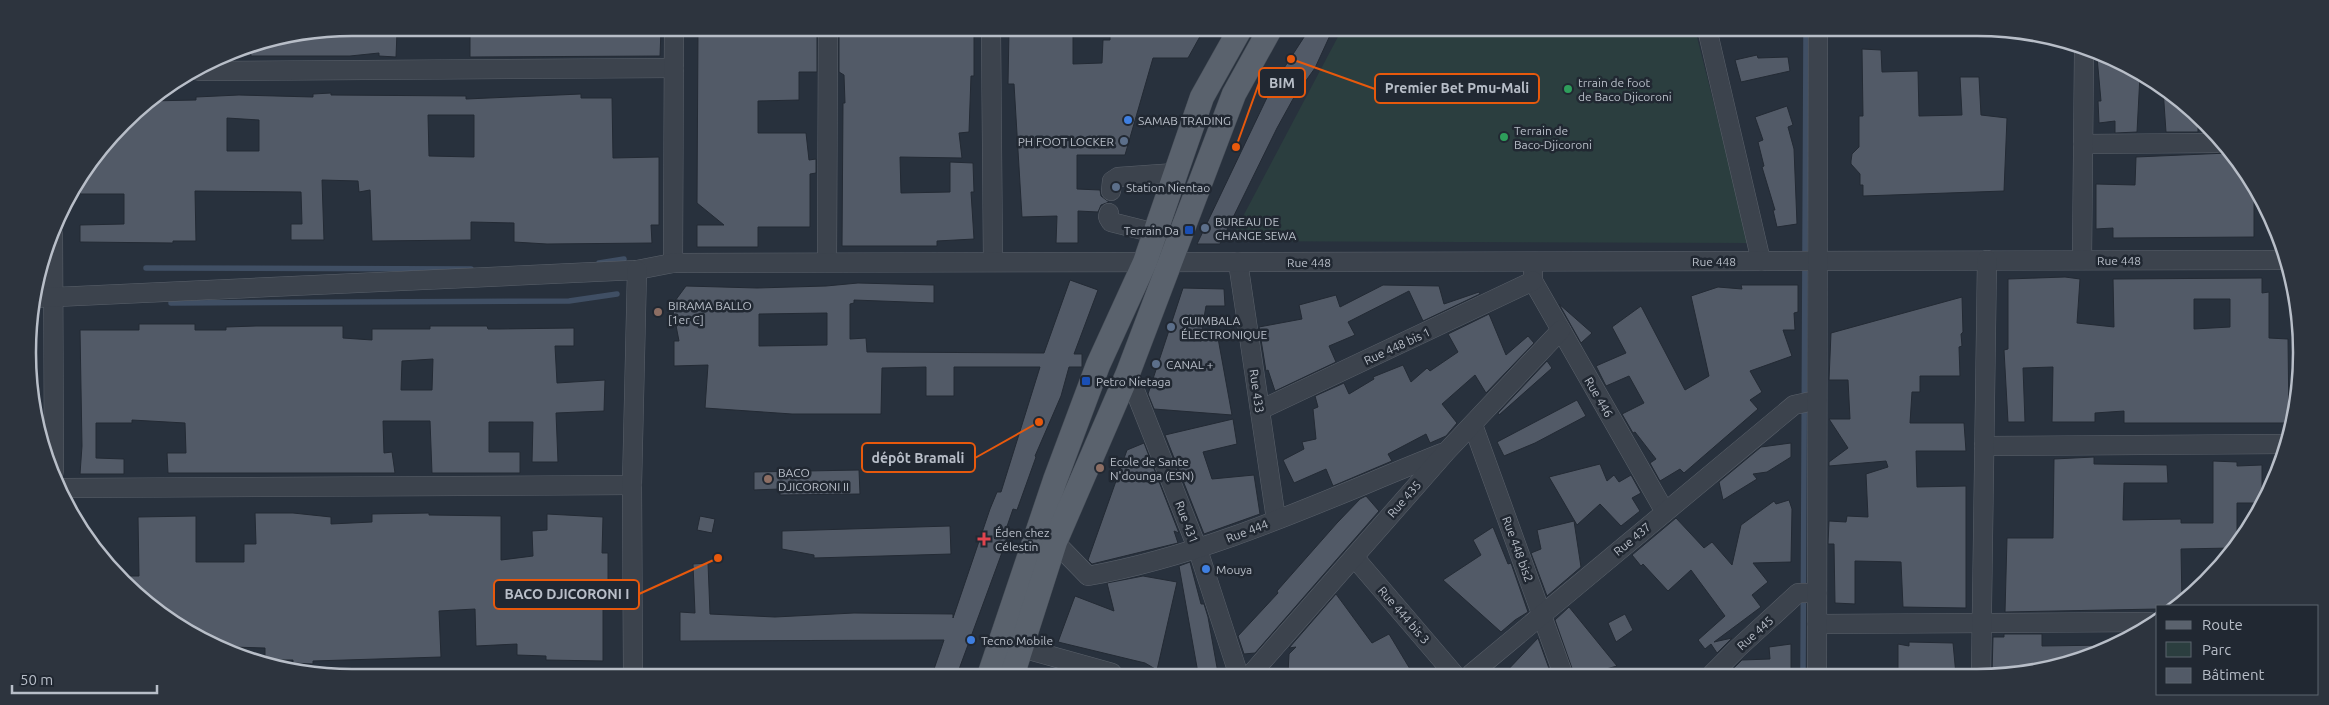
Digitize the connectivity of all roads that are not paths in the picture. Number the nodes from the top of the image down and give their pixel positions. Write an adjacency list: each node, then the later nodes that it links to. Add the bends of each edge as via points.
1 (674, 36): 9 (street)
2 (828, 36): 25 (street)
3 (990, 36): 22 (street)
4 (1236, 36): 13 (main road, via 1202,98)
5 (1266, 36): 27 (main road, via 1234,94)
6 (1709, 36): 24 (street)
7 (1818, 36): 18 (street)
8 (2084, 55): 12 (street)
9 (674, 68): 10 (street); 29 (street)
10 (211, 70)
11 (2212, 142): 12 (street)
12 (2083, 144): 20 (street)
13 (1176, 173): 14 (street, via 1118,177 1112,181); 16 (main road)
14 (1111, 191)
15 (1108, 213): 16 (street, via 1111,222)
16 (1155, 233): 26 (main road)
17 (53, 250): 33 (street)
18 (1818, 260): 19 (street, Rue 448); 24 (street, Rue 448); 36 (street)
19 (1987, 260): 20 (street, Rue 448); 40 (street)
20 (2082, 260): 21 (street, Rue 448)
21 (2279, 260)
22 (993, 261): 25 (street, Rue 448); 26 (street, Rue 448)
23 (1532, 261): 24 (street, Rue 448); 28 (street, Rue 448); 31 (street)
24 (1761, 261)
25 (827, 262): 29 (street, Rue 448)
26 (1144, 262): 27 (street, Rue 448); 57 (main road, via 1098,365 1055,480)
27 (1169, 262): 28 (street, Rue 448); 35 (main road)
28 (1238, 262): 37 (street, Rue 433)
29 (673, 263): 30 (street, Rue 448)
30 (637, 270): 33 (street, Rue 448); 43 (street)
31 (1533, 281): 34 (street, Rue 446); 37 (street, Rue 448 bis 1)
32 (41, 298): 33 (street, Rue 448)
33 (54, 298): 42 (street)
34 (1560, 330): 38 (street, Rue 435); 45 (street, Rue 446)
35 (1128, 373): 47 (main road); 48 (street, Rue 431)
36 (1807, 402): 45 (street, Rue 437); 50 (street)
37 (1260, 410): 46 (street, Rue 433)
38 (1473, 425): 41 (street, Rue 435); 51 (street, Rue 448 bis2)
39 (2279, 444): 40 (street)
40 (1984, 446): 52 (street)
41 (1446, 452): 46 (street, Rue 444); 49 (street, Rue 435)
42 (54, 457)
43 (632, 485): 44 (street); 56 (street)
44 (67, 488)
45 (1665, 512): 51 (street, Rue 437)
46 (1276, 519): 48 (street, Rue 444)
47 (1055, 542): 48 (street, Rue 444, via 1088,576 1129,569); 55 (main road)
48 (1198, 550): 60 (street, Rue 431)
49 (1354, 557): 61 (street, Rue 435); 62 (street, Rue 444 bis 3)
50 (1808, 593): 53 (street); 65 (street, Rue 445, via 1736,649)
51 (1541, 614): 63 (street, Rue 437); 64 (street, Rue 448 bis2)
52 (1982, 623): 53 (street); 54 (street); 67 (street)
53 (1817, 624): 66 (street)
54 (2127, 630)
55 (1022, 648): 58 (main road); 59 (street)
56 (633, 669)
57 (991, 669)
58 (1014, 669)
59 (1098, 669)
60 (1237, 669)
61 (1256, 669)
62 (1450, 669)
63 (1477, 669)
64 (1561, 669)
65 (1717, 669)
66 (1817, 669)
67 (1981, 669)

